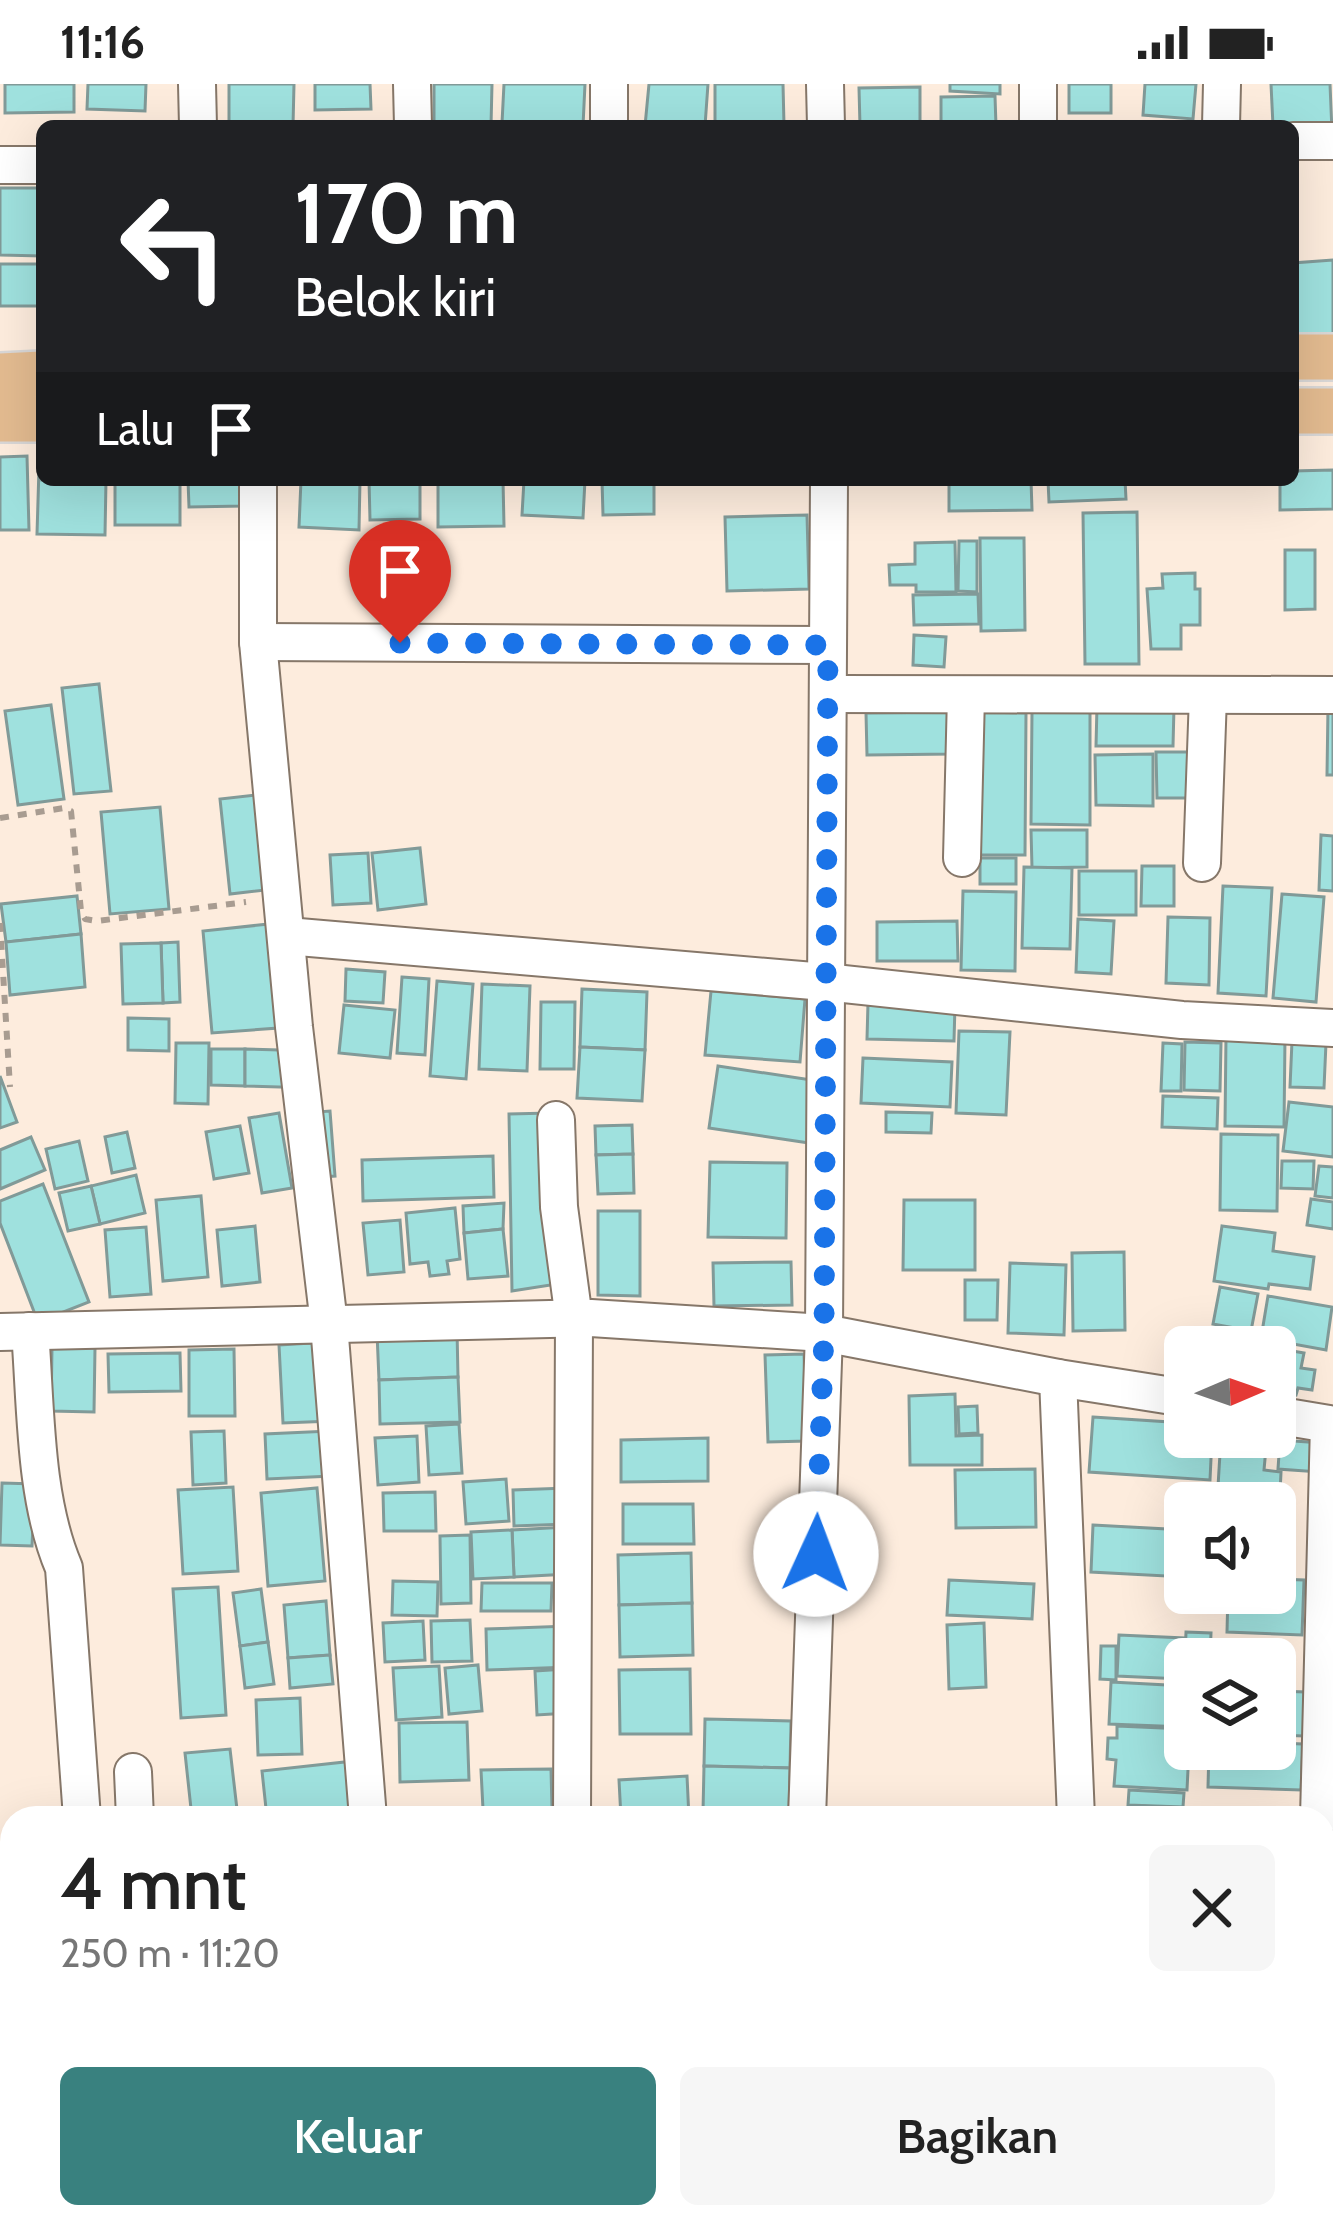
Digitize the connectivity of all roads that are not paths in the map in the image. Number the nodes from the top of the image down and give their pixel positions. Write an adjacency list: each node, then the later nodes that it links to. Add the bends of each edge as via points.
1 (196, 84): 7 (street)
2 (412, 84): 8 (street)
3 (609, 84): 9 (street)
4 (825, 84): 10 (street)
5 (1038, 84): 11 (street)
6 (1222, 84): 12 (street)
7 (198, 120)
8 (413, 120)
9 (609, 120)
10 (826, 120)
11 (1038, 120)
12 (1221, 120)
13 (1333, 140): 14 (street)
14 (1299, 141)
15 (0, 165): 16 (street)
16 (36, 165)
17 (1299, 357): 18 (main road)
18 (1333, 357)
19 (36, 374): 20 (main road)
20 (0, 376)
21 (1299, 411): 22 (main road)
22 (1333, 411)
23 (0, 419): 24 (main road)
24 (36, 419)
25 (258, 486): 27 (street)
26 (829, 486): 28 (street)
27 (258, 642): 28 (street); 35 (street)
28 (828, 645): 29 (street)
29 (829, 694): 30 (street); 36 (street)
30 (966, 695): 32 (street); 33 (street)
31 (1333, 695): 32 (street)
32 (1208, 696): 34 (street)
33 (962, 858)
34 (1202, 863)
35 (287, 936): 36 (street); 40 (street)
36 (825, 982): 37 (street); 42 (street)
37 (1333, 1028)
38 (556, 1120): 39 (street)
39 (574, 1319): 40 (street); 42 (street); 51 (street)
40 (329, 1324): 41 (street); 50 (street)
41 (15, 1332): 48 (street, via 45,1510 64,1568)
42 (824, 1333): 43 (street); 52 (street)
43 (1058, 1378): 44 (street); 53 (street)
44 (1164, 1395)
45 (1331, 1410): 46 (street); 54 (street)
46 (1296, 1412)
47 (133, 1772): 49 (street)
48 (81, 1806)
49 (134, 1806)
50 (367, 1806)
51 (572, 1806)
52 (807, 1806)
53 (1076, 1806)
54 (1318, 1806)

